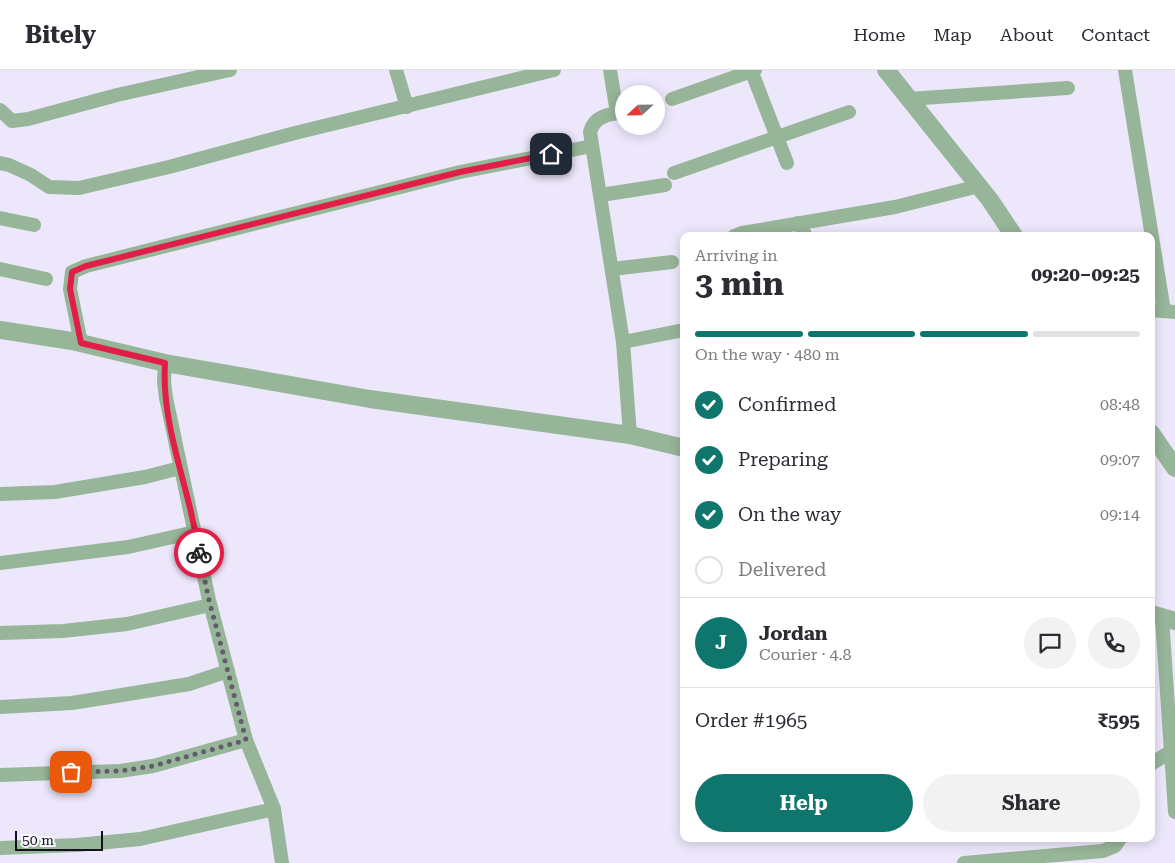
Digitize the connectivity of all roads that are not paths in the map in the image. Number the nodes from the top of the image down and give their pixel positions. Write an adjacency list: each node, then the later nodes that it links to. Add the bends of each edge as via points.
1 (230, 70): 13 (street, via 28,119 12,121)
2 (396, 70): 12 (street)
3 (554, 70): 12 (street)
4 (610, 70): 9 (street)
5 (752, 70): 10 (street); 16 (street)
6 (886, 70): 11 (street)
7 (1125, 70): 30 (street)
8 (1068, 88): 11 (street)
9 (615, 91)
10 (672, 99)
11 (908, 99): 22 (street)
12 (407, 107): 18 (street, via 79,188 49,187 31,175)
13 (0, 110)
14 (848, 112): 16 (street)
15 (615, 113): 17 (street, via 601,117 592,125)
16 (776, 137): 19 (street); 20 (street)
17 (592, 146): 23 (street); 40 (street, via 460,172 86,266 72,272 70,289)
18 (0, 163)
19 (786, 163)
20 (674, 173)
21 (665, 185): 23 (street)
22 (979, 186): 25 (street, via 895,207); 29 (street)
23 (601, 195): 34 (street)
24 (0, 218): 26 (street)
25 (798, 223): 27 (street); 28 (street)
26 (34, 225)
27 (748, 232)
28 (804, 232)
29 (1011, 232)
30 (1151, 232)
31 (1155, 260): 36 (street)
32 (672, 262): 34 (street)
33 (0, 269): 35 (street)
34 (612, 269): 39 (street)
35 (46, 279)
36 (1163, 311)
37 (0, 330): 40 (street)
38 (680, 331): 39 (street)
39 (623, 342): 42 (street)
40 (81, 343): 41 (street)
41 (165, 363): 42 (street, via 370,399); 45 (street, via 166,398)
42 (630, 435): 44 (street)
43 (1155, 440): 46 (street)
44 (680, 447)
45 (180, 468): 47 (street, via 65,490); 48 (street)
46 (1175, 468)
47 (0, 494)
48 (195, 532): 49 (street, via 128,547); 50 (street)
49 (0, 563)
50 (210, 605): 52 (street, via 127,624); 53 (street)
51 (1163, 617): 56 (street)
52 (0, 633)
53 (228, 671): 54 (street, via 189,684 110,697 72,703); 55 (street)
54 (0, 707)
55 (246, 740): 58 (street, via 153,766 120,771); 59 (street)
56 (1172, 747): 57 (street); 60 (street)
57 (1155, 761)
58 (0, 775)
59 (274, 809): 62 (street, via 140,839); 63 (street)
60 (1175, 812)
61 (1118, 842): 64 (street, via 1103,851)
62 (0, 848)
63 (282, 863)
64 (964, 863)

